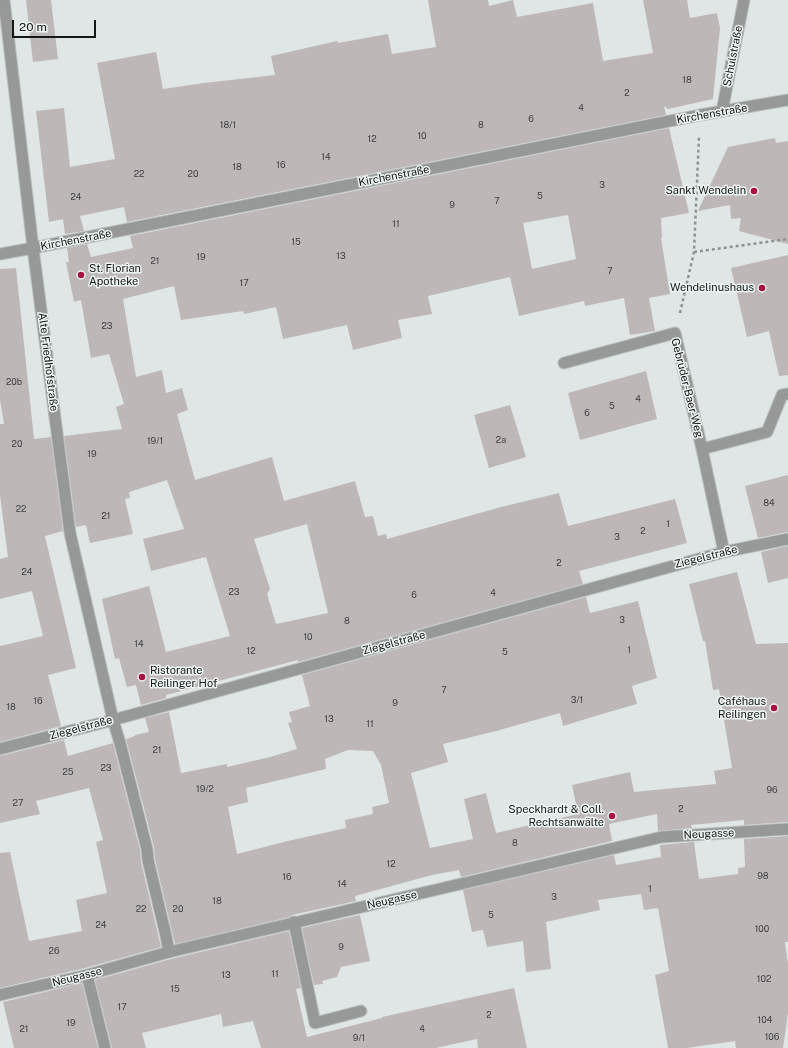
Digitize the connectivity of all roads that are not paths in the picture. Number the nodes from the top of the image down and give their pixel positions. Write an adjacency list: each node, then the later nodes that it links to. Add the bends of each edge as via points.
1 (4, 0): 5 (street, Alte Friedhofstraße)
2 (744, 0): 4 (street, Schulstraße)
3 (788, 100): 4 (street, Kirchenstraße)
4 (722, 111): 5 (street, Kirchenstraße)
5 (33, 248): 6 (street, Kirchenstraße); 12 (street, Alte Friedhofstraße, via 70,533)
6 (0, 254)
7 (564, 363): 9 (street, Gebrüder-Baer-Weg, via 675,334)
8 (788, 394): 9 (street, via 782,395 768,432)
9 (702, 449): 11 (street, Gebrüder-Baer-Weg)
10 (788, 539): 11 (street, Ziegelstraße)
11 (724, 552): 12 (street, Ziegelstraße)
12 (113, 720): 13 (street, Ziegelstraße); 16 (street, Alte Friedhofstraße, via 147,849)
13 (0, 750)
14 (788, 829): 15 (street, Neugasse, via 662,837)
15 (294, 922): 16 (street, Neugasse); 19 (street, via 315,1023)
16 (169, 952): 17 (street, Neugasse)
17 (87, 975): 18 (street, Neugasse); 20 (street)
18 (0, 995)
19 (361, 1012)
20 (105, 1048)

